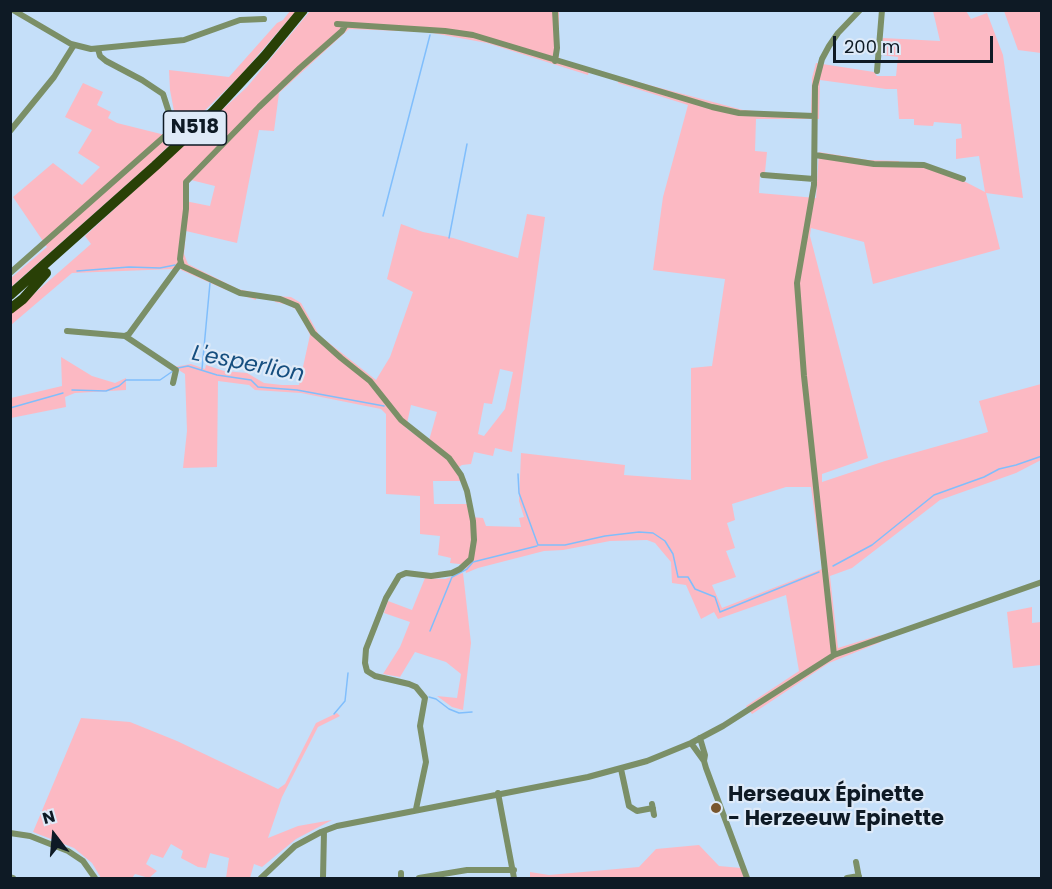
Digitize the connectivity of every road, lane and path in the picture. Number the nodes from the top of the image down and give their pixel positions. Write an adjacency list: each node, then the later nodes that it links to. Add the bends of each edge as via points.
1 (13, 10): 9 (street)
2 (303, 10): 19 (highway, N518, via 213,112)
3 (555, 10): 11 (street)
4 (860, 10): 13 (street, via 838,33 822,59 814,86)
5 (882, 10): 12 (street)
6 (259, 11): 10 (street, via 262,19 240,20 184,40)
7 (337, 24): 8 (street)
8 (345, 26): 11 (street, via 473,35); 20 (street, via 186,182)
9 (74, 45): 10 (street); 14 (street, via 54,77)
10 (98, 49): 21 (street, via 106,62 163,94 174,128)
11 (555, 61): 13 (street, via 739,113)
12 (877, 71)
13 (814, 116): 15 (street)
14 (10, 131)
15 (815, 155): 17 (street); 18 (street, via 874,164 924,165)
16 (763, 175): 17 (street)
17 (814, 178): 28 (street, via 797,303)
18 (963, 179)
19 (77, 236): 22 (highway, N518); 23 (highway, N518)
20 (180, 264): 25 (street); 34 (street, via 240,293 280,299 297,306 318,338 374,385 405,425 458,468 473,521 471,559 452,573 399,576 366,649 367,671 409,684 424,698 420,726 426,762)
21 (10, 273)
22 (10, 295)
23 (10, 309)
24 (67, 331): 25 (street)
25 (125, 336): 26 (street, via 176,370)
26 (173, 383)
27 (1041, 582): 28 (street)
28 (834, 655): 29 (street)
29 (700, 738): 30 (street); 31 (street)
30 (691, 743): 31 (street); 32 (street)
31 (704, 761): 46 (street)
32 (621, 769): 33 (street); 35 (street, via 629,806 636,811)
33 (498, 793): 34 (street); 39 (street)
34 (416, 809): 36 (street)
35 (653, 809)
36 (324, 831): 42 (street, via 295,846); 43 (street)
37 (10, 833): 41 (street, via 30,836 68,851 83,861)
38 (856, 862): 40 (street)
39 (513, 870): 44 (street, via 467,870); 45 (street)
40 (859, 877): 47 (street)
41 (95, 879)
42 (261, 879)
43 (323, 879)
44 (419, 879)
45 (514, 879)
46 (747, 879)
47 (847, 879)

